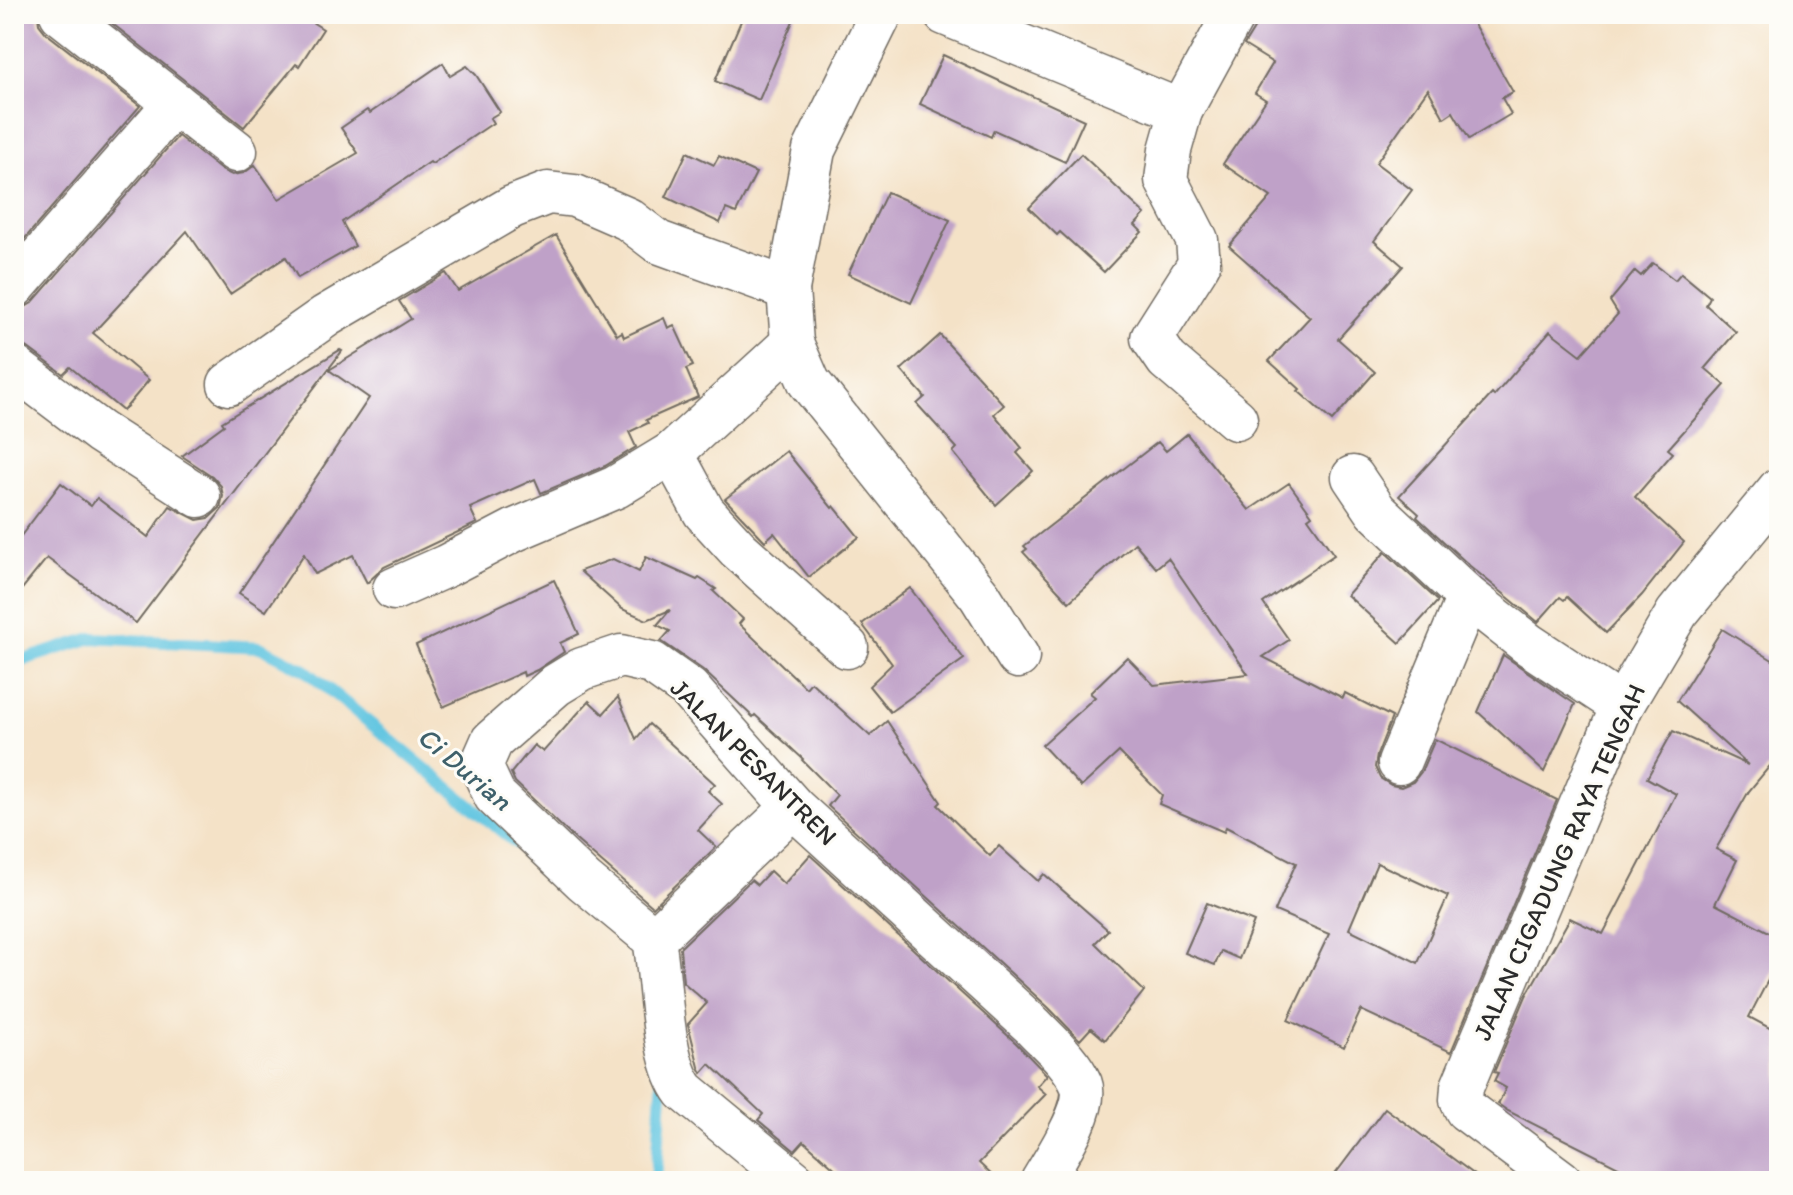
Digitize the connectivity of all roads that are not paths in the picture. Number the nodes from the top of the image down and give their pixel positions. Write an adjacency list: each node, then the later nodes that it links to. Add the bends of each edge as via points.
1 (61, 14): 5 (street)
2 (881, 14): 10 (street, via 814,150)
3 (945, 14): 6 (street)
4 (1234, 14): 6 (street)
5 (175, 103): 7 (street); 8 (street)
6 (1181, 111): 14 (street, via 1166,180 1197,240 1199,264 1152,338 1167,360)
7 (236, 151)
8 (27, 243): 9 (street)
9 (14, 287)
10 (788, 289): 11 (street); 13 (street, via 658,242 628,219 575,196 548,193 512,207 326,316)
11 (792, 343): 15 (street); 22 (street, via 809,382 980,596)
12 (14, 367): 18 (street, via 100,432)
13 (229, 384)
14 (1236, 419)
15 (672, 453): 19 (street, via 616,487); 21 (street, via 704,512)
16 (1353, 477): 20 (street, via 1376,511)
17 (1779, 489): 23 (street, JALAN CIGADUNG RAYA TENGAH, via 1677,613)
18 (199, 496)
19 (394, 589)
20 (1468, 597): 23 (street); 24 (street)
21 (847, 647)
22 (1018, 657)
23 (1622, 706): 29 (street, JALAN CIGADUNG RAYA TENGAH, via 1462,1087 1466,1110)
24 (1399, 763)
25 (793, 807): 26 (street); 26 (street, JALAN PESANTREN, via 689,689 652,663 621,656 582,669 556,685 492,741 481,766 495,796); 28 (street, JALAN PESANTREN, via 1070,1064 1083,1088 1076,1122)
26 (654, 939): 27 (street, via 676,1080)
27 (794, 1181)
28 (1042, 1181)
29 (1561, 1181)

